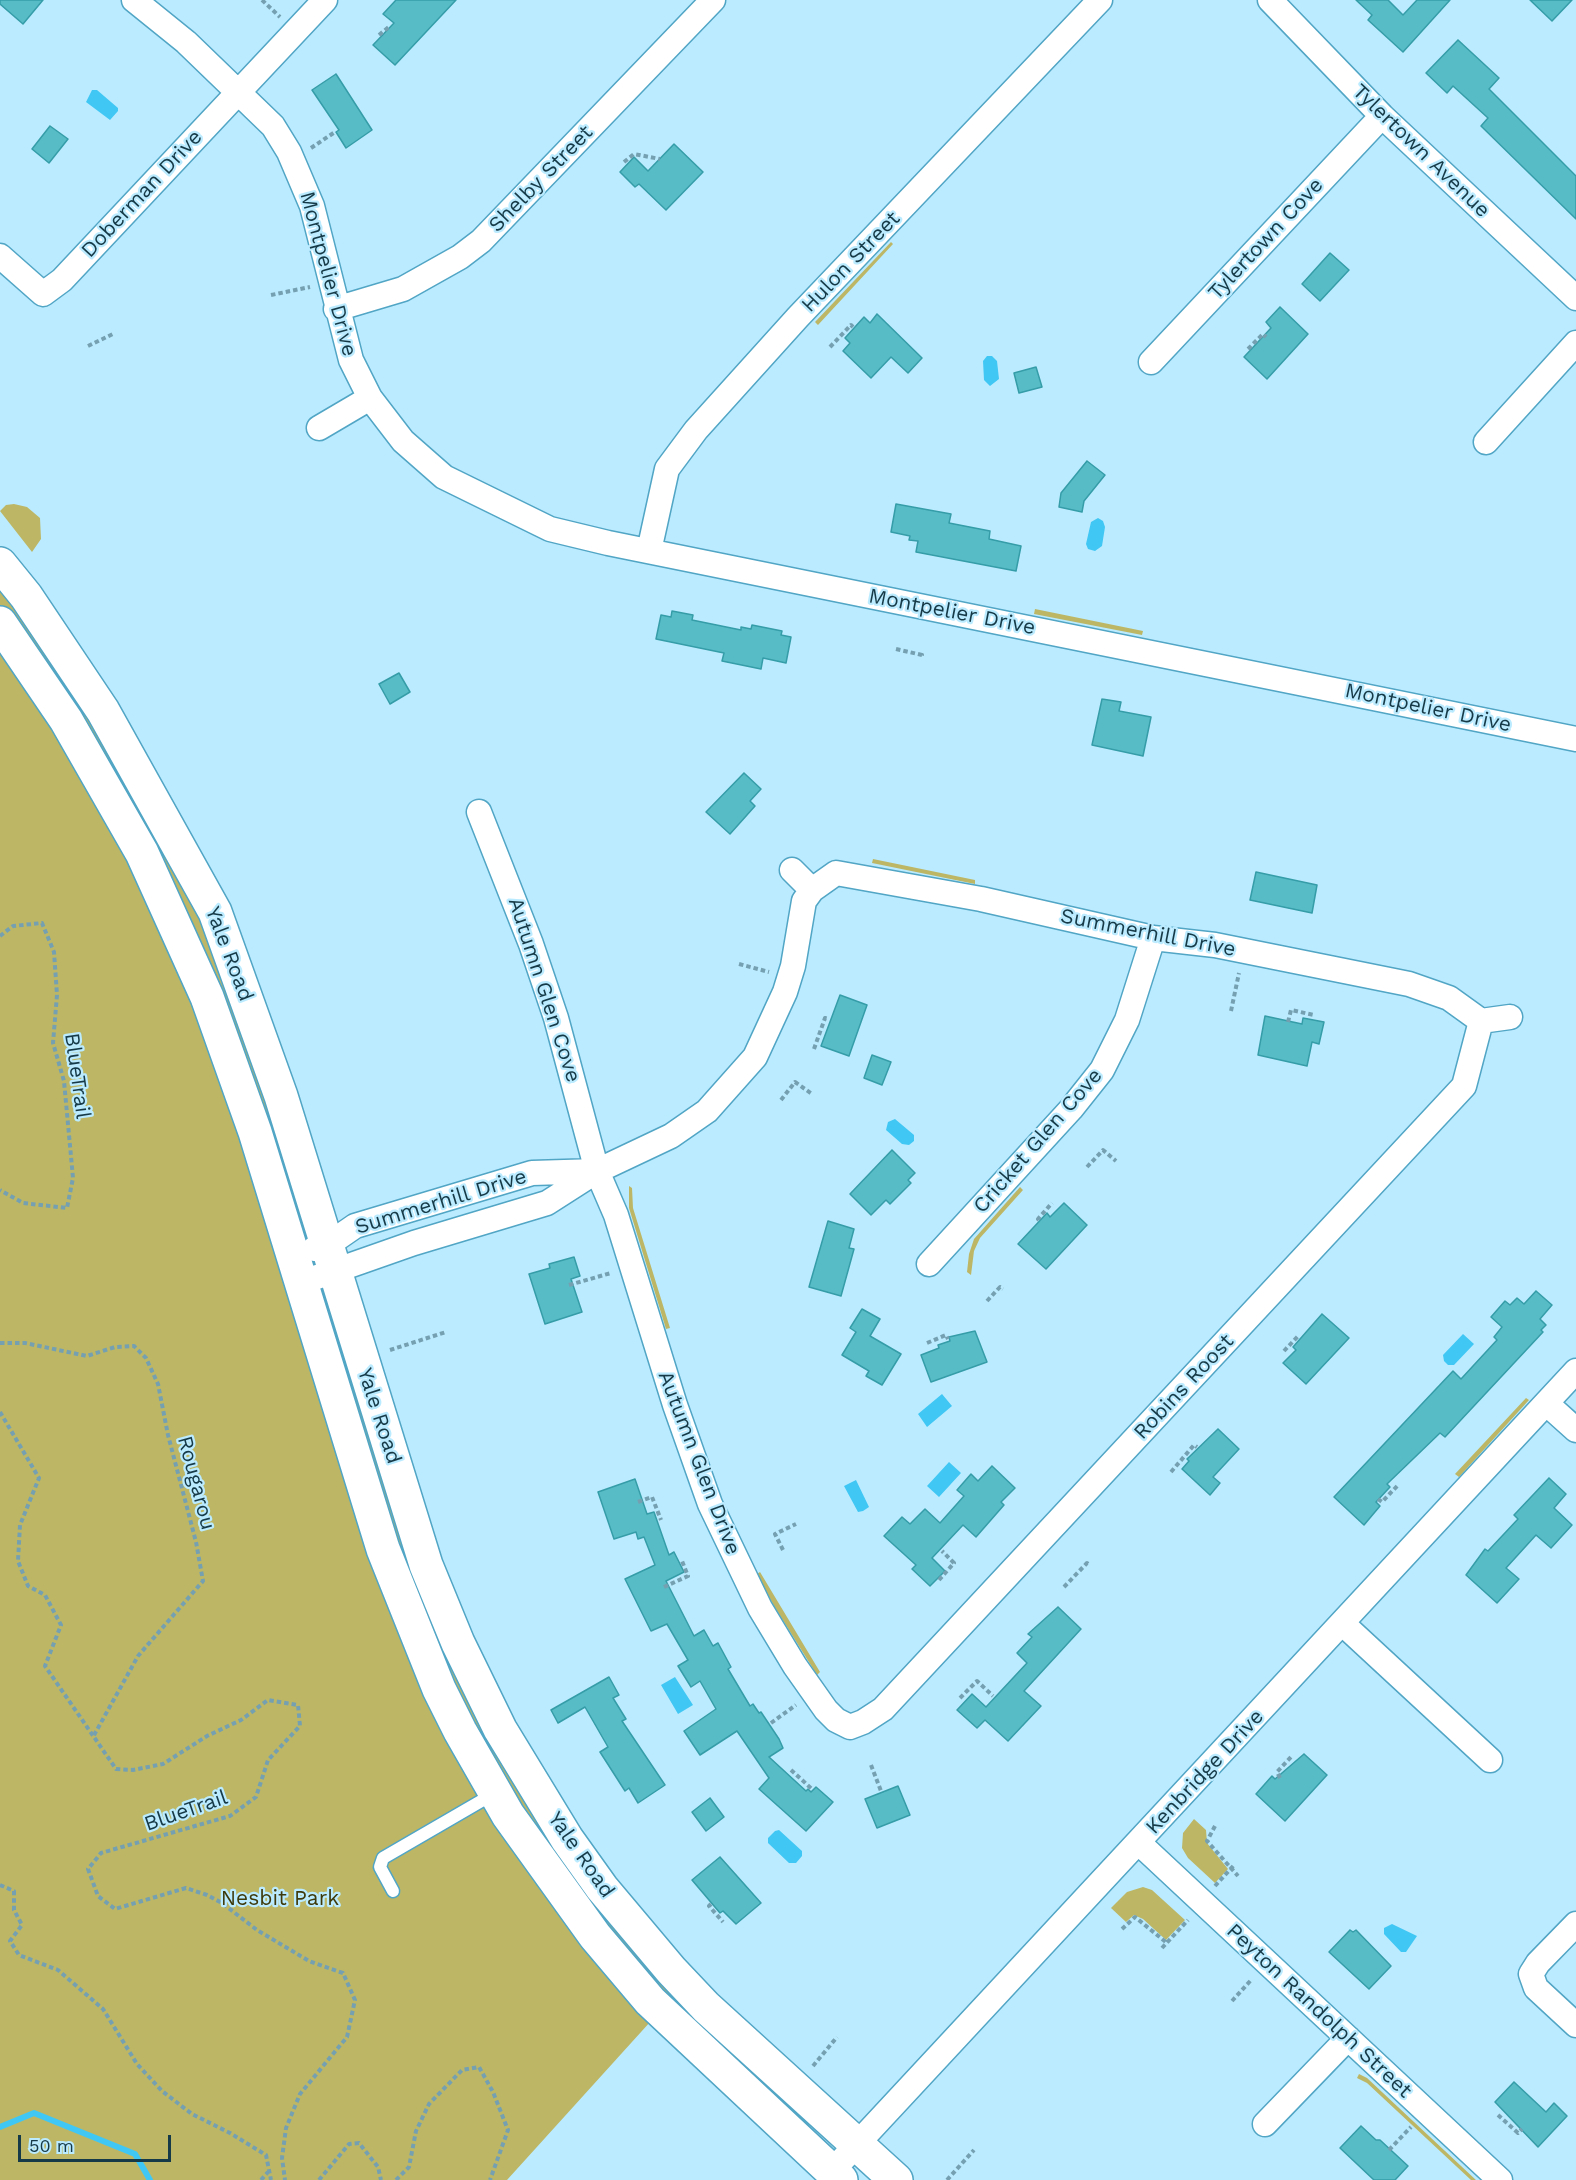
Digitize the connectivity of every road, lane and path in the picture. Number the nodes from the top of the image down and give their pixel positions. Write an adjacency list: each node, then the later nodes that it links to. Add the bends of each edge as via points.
1 (134, 0): 10 (street, Montpelier Drive)
2 (262, 0): 7 (path)
3 (325, 0): 10 (street, Doberman Drive)
4 (713, 0): 20 (street, Shelby Street, via 481,241 403,289)
5 (1100, 0): 32 (street, Hulon Street, via 798,317 696,430 667,469)
6 (1270, 0): 11 (street, Tylertown Avenue)
7 (280, 18)
8 (390, 26): 9 (path)
9 (379, 35)
10 (239, 91): 16 (street, Doberman Drive, via 68,274 43,294); 20 (street, Montpelier Drive, via 273,126 300,176 312,207)
11 (1382, 116): 19 (street, Tylertown Avenue); 28 (street, Tylertown Cove)
12 (335, 132): 13 (path)
13 (311, 148)
14 (660, 159): 15 (path, via 634,154)
15 (624, 162)
16 (0, 256)
17 (310, 287): 18 (path)
18 (272, 295)
19 (1576, 298)
20 (336, 309): 29 (street, Montpelier Drive, via 351,360)
21 (853, 327): 26 (path)
22 (113, 334): 25 (path)
23 (1266, 337): 27 (path, via 1263,334)
24 (1576, 343): 31 (street)
25 (88, 346)
26 (830, 347)
27 (1248, 349)
28 (1151, 362)
29 (370, 398): 30 (street); 32 (street, Montpelier Drive, via 403,441 444,477 550,529)
30 (319, 428)
31 (1486, 442)
32 (649, 551): 37 (street, Montpelier Drive)
33 (0, 564): 61 (main road, Yale Road, via 103,711 215,912 281,1096)
34 (0, 623): 63 (main road, Yale Road, via 93,765 176,924 207,997 255,1132)
35 (896, 649): 36 (path, via 922,655)
36 (921, 658)
37 (1576, 739)
38 (479, 812): 57 (street, Autumn Glen Cove, via 556,1018)
39 (792, 870): 40 (street)
40 (812, 890): 42 (street, Summerhill Drive, via 836,873 861,875); 57 (street, Summerhill Drive, via 804,901 785,992 755,1057 725,1093 696,1119 671,1137)
41 (0, 936): 58 (path, BlueTrail, via 13,926 42,923 54,952 57,995 52,1043 64,1081 73,1178 67,1208 23,1203)
42 (1153, 938): 50 (street, Summerhill Drive, via 1215,945 1409,984 1449,998); 62 (street, Cricket Glen Cove, via 1127,1020 1102,1070)
43 (740, 964): 44 (path)
44 (769, 972)
45 (1239, 973): 46 (path)
46 (1231, 1011)
47 (1314, 1015): 51 (path, via 1291,1010)
48 (1510, 1017): 50 (street)
49 (828, 1019): 52 (path, via 825,1018)
50 (1481, 1021): 98 (street, Robins Roost, via 1464,1086 883,1709)
51 (1288, 1022)
52 (814, 1049)
53 (812, 1094): 54 (path, via 795,1082)
54 (781, 1100)
55 (1116, 1161): 56 (path, via 1103,1150)
56 (1087, 1167)
57 (597, 1171): 61 (street, Summerhill Drive, via 547,1203 366,1259); 61 (street, Summerhill Drive, via 532,1173 356,1226); 98 (street, Autumn Glen Drive, via 616,1215 675,1405 725,1541 795,1666 826,1710)
58 (0, 1190)
59 (1052, 1203): 60 (path)
60 (1039, 1220)
61 (330, 1259): 63 (street, Summerhill Drive); 133 (main road, Yale Road, via 426,1565 482,1694 525,1773 602,1888 671,1970 706,2007)
62 (929, 1264)
63 (295, 1269): 107 (main road, Yale Road, via 383,1549 439,1689)
64 (612, 1273): 65 (path)
65 (568, 1285)
66 (1003, 1289): 67 (path, via 1000,1287)
67 (987, 1301)
68 (446, 1332): 73 (path)
69 (1299, 1335): 74 (path)
70 (948, 1339): 72 (path, via 946,1335)
71 (0, 1343): 99 (path, Rougarou, via 25,1343 87,1356 134,1346 146,1358 158,1384 196,1542 203,1581 138,1656)
72 (927, 1343)
73 (390, 1350)
74 (1284, 1351)
75 (1576, 1371): 76 (street, Kenbridge Drive)
76 (1547, 1404): 78 (street); 93 (street, Kenbridge Drive)
77 (0, 1412): 99 (path, BlueTrail, via 39,1478 20,1525 18,1561 28,1586 45,1595 61,1625 45,1666)
78 (1576, 1430)
79 (1197, 1447): 80 (path, via 1194,1445)
80 (1171, 1472)
81 (1399, 1484): 82 (path, via 1382,1502)
82 (1378, 1499)
83 (638, 1502): 84 (path, via 652,1497)
84 (661, 1520)
85 (796, 1524): 86 (path, via 775,1534)
86 (783, 1550)
87 (942, 1551): 90 (path, via 954,1563)
88 (682, 1561): 91 (path, via 688,1576)
89 (1089, 1565): 92 (path)
90 (939, 1580)
91 (664, 1587)
92 (1064, 1587)
93 (1343, 1624): 101 (street); 109 (street, Kenbridge Drive)
94 (993, 1696): 95 (path, via 977,1681)
95 (960, 1698)
96 (796, 1705): 97 (path)
97 (771, 1723)
98 (850, 1726)
99 (93, 1737): 140 (path, BlueTrail, via 116,1769 133,1770 163,1764 241,1720 268,1700 298,1705 300,1726 268,1760 256,1797 230,1816 100,1853 88,1869 98,1896 115,1909 186,1888 222,1903 257,1930 309,1961 343,1973 355,2000 347,2037 300,2094 286,2128 282,2158)
100 (1292, 1756): 104 (path, via 1276,1772)
101 (1490, 1760)
102 (871, 1765): 106 (path)
103 (791, 1770): 105 (path)
104 (1280, 1778)
105 (813, 1790)
106 (881, 1791)
107 (495, 1793): 115 (lane, via 383,1858 380,1867); 137 (main road, Yale Road, via 570,1904 650,2001)
108 (1215, 1826): 111 (path, via 1208,1841)
109 (1138, 1843): 127 (street, Peyton Randolph Street); 133 (street, Kenbridge Drive)
110 (1235, 1864): 111 (path)
111 (1231, 1869): 112 (path); 114 (path)
112 (1238, 1876)
113 (0, 1885): 136 (path, via 14,1891 14,1910 22,1925 10,1941 19,1955 58,1970 103,2009 137,2064 162,2091 192,2114 266,2155)
114 (1215, 1886)
115 (393, 1891)
116 (711, 1904): 118 (path)
117 (1188, 1920): 121 (path)
118 (723, 1922)
119 (1576, 1924): 125 (street, via 1531,1974 1536,1988)
120 (1122, 1929): 121 (path, via 1135,1917)
121 (1167, 1943): 122 (path)
122 (1162, 1948)
123 (1252, 1979): 124 (path)
124 (1232, 2001)
125 (1576, 2025)
126 (837, 2037): 128 (path)
127 (1348, 2038): 130 (street); 147 (street, Peyton Randolph Street)
128 (813, 2066)
129 (1498, 2115): 132 (path, via 1518,2133)
130 (1265, 2124)
131 (1411, 2127): 135 (path)
132 (1522, 2129)
133 (857, 2144): 137 (street, Kenbridge Drive); 145 (main road, Yale Road)
134 (974, 2150): 146 (path)
135 (1389, 2150)
136 (269, 2172): 138 (path); 139 (path)
137 (837, 2176)
138 (261, 2180)
139 (271, 2180)
140 (285, 2180)
141 (319, 2180): 142 (path, via 349,2144 359,2143 378,2167)
142 (381, 2180)
143 (396, 2180): 144 (path, via 409,2167 416,2131 429,2104 462,2070 478,2067 508,2130)
144 (490, 2180)
145 (896, 2180)
146 (947, 2180)
147 (1500, 2180)

